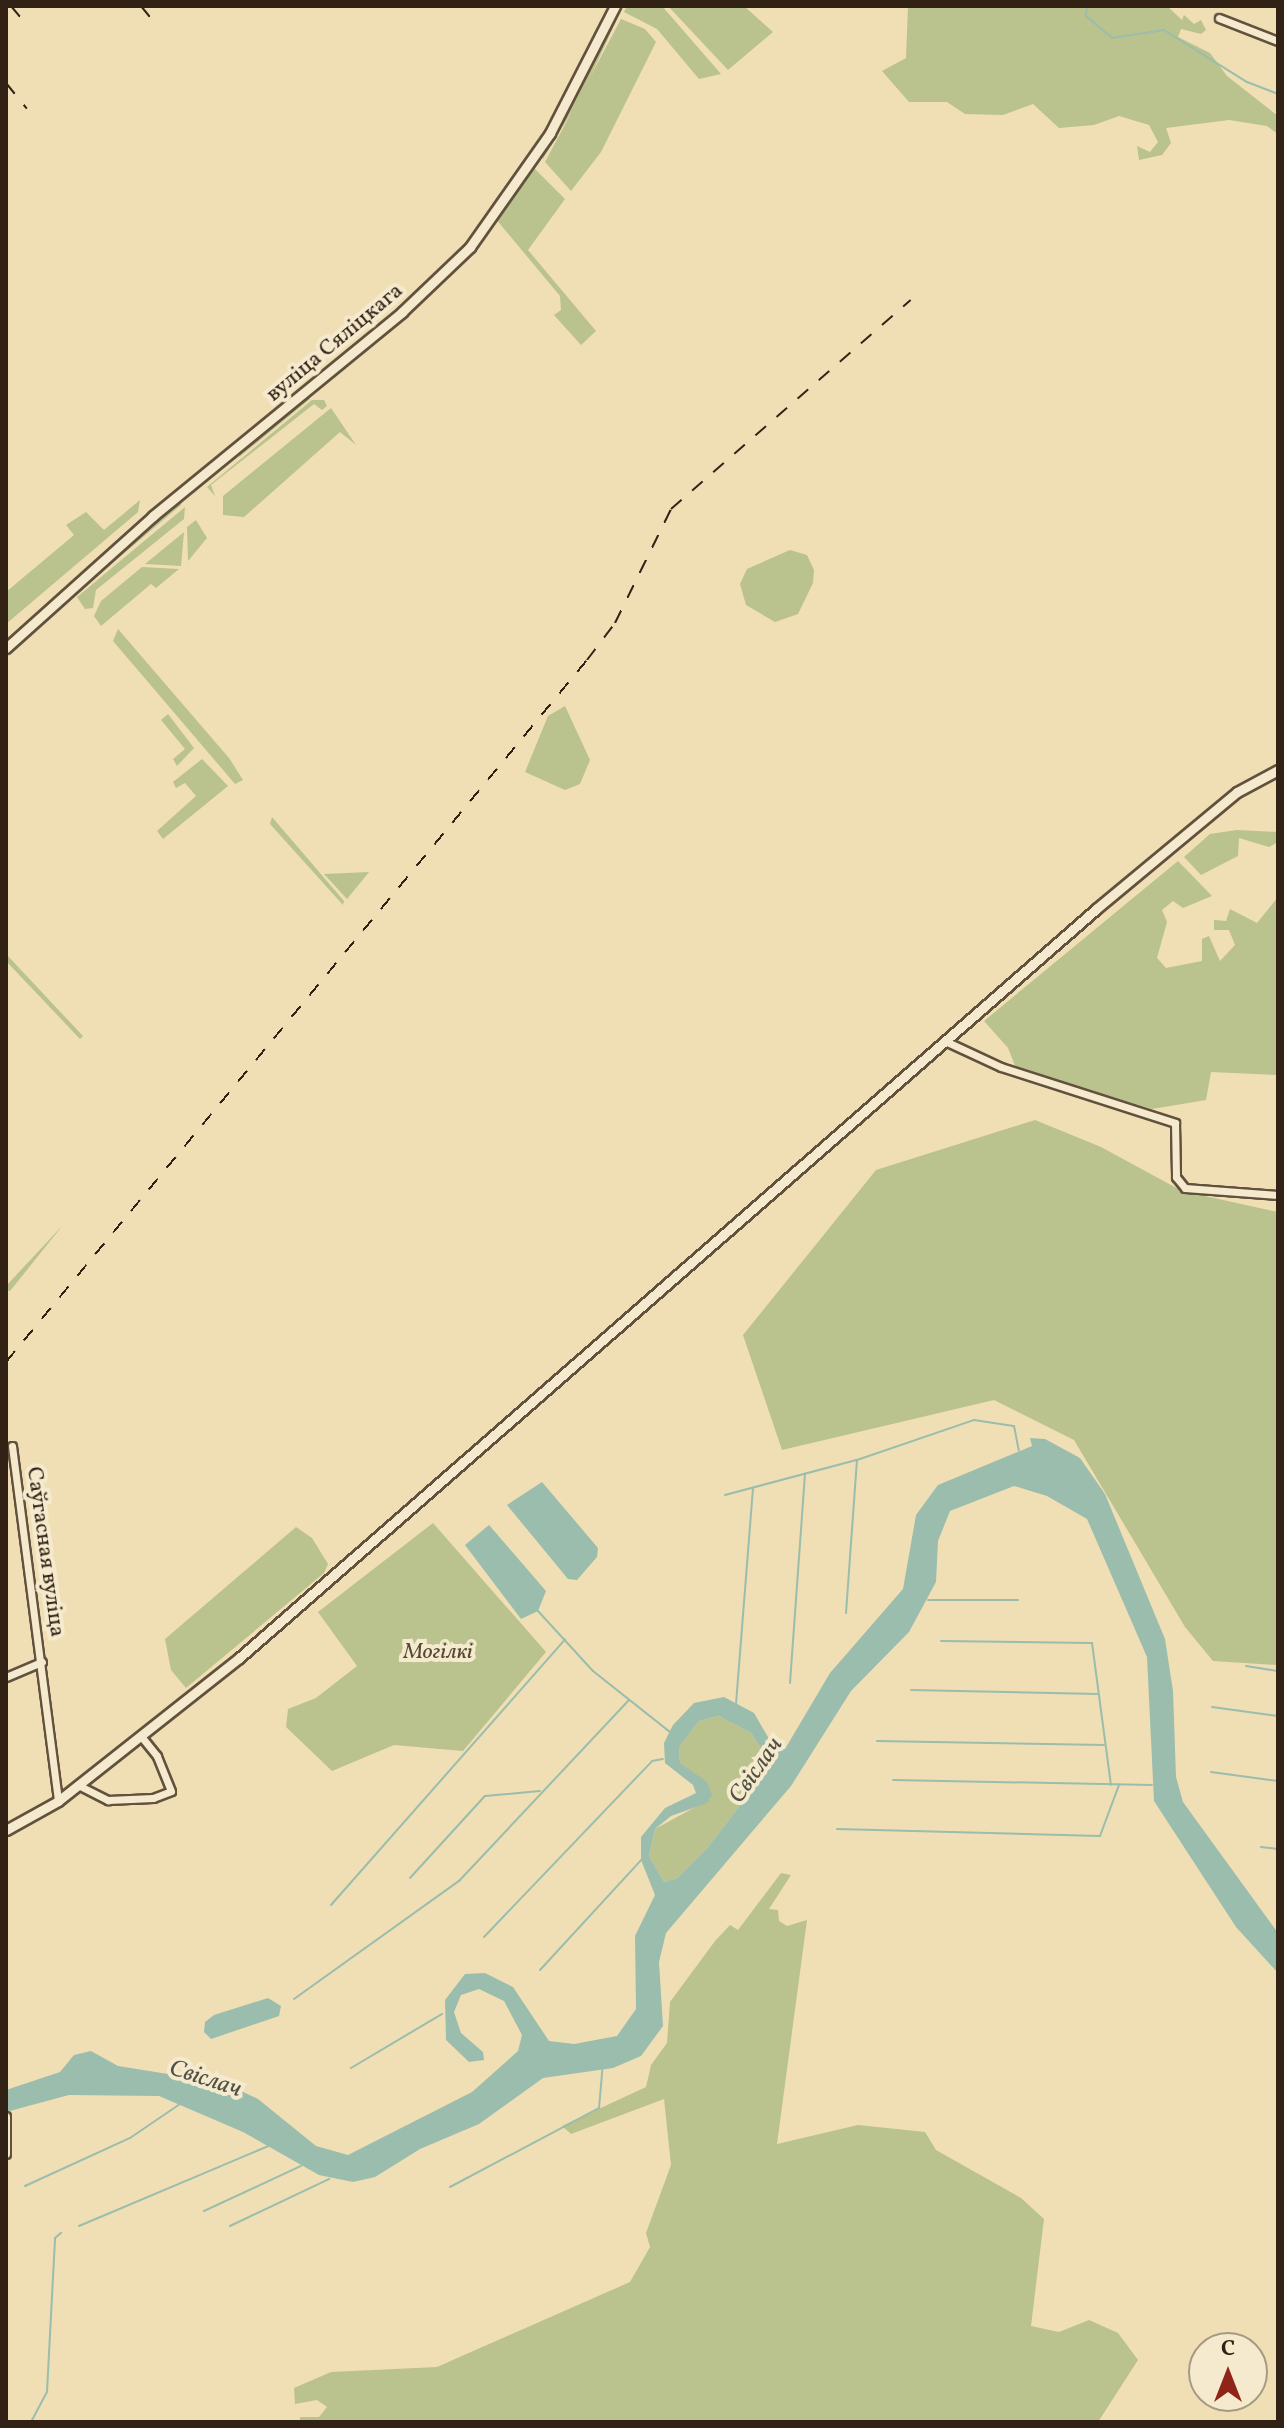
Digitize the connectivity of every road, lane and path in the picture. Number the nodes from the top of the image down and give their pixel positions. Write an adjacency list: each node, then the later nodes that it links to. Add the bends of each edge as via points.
1 (615, 6): 4 (main road, вуліца Сяліцкага, via 550,133 470,247 402,312 153,516)
2 (1219, 18): 3 (street)
3 (1278, 41)
4 (6, 648)
5 (1278, 770): 6 (main road, via 1228,799)
6 (945, 1041): 7 (street, via 1001,1067 1175,1123 1176,1177 1185,1188); 11 (main road)
7 (1278, 1195)
8 (12, 1446): 9 (street, Саўгасная вуліца)
9 (42, 1662): 10 (street, Саўгасная вуліца); 13 (street, Саўгасная вуліца)
10 (6, 1677)
11 (141, 1736): 12 (main road); 12 (street, via 157,1756 171,1791 153,1798 108,1800)
12 (78, 1785): 13 (main road)
13 (58, 1801): 14 (main road)
14 (6, 1830)
15 (6, 2117): 16 (street)
16 (7, 2127): 17 (street)
17 (6, 2154)

